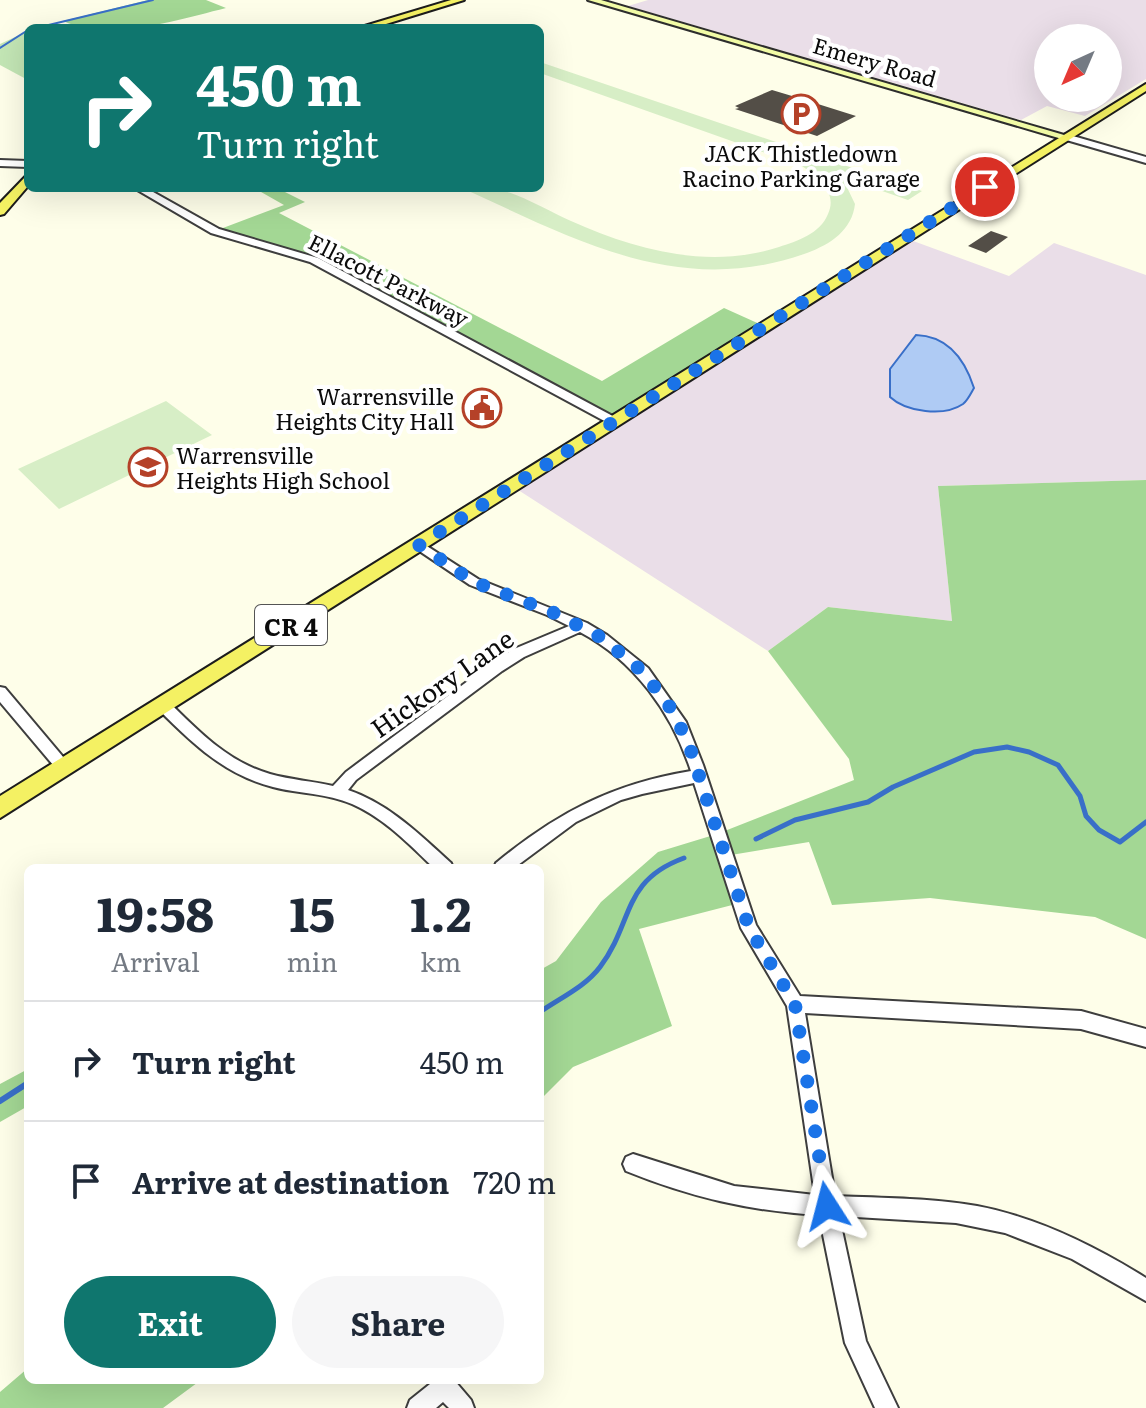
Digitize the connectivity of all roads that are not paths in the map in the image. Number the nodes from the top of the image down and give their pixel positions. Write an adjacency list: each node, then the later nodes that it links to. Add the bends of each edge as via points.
1 (460, 0): 4 (main road)
2 (473, 0): 4 (main road)
3 (592, 0): 8 (main road, Emery Road)
4 (396, 21): 5 (main road); 6 (main road)
5 (382, 24)
6 (388, 24)
7 (1146, 87): 8 (main road, CR 4)
8 (1066, 137): 9 (street, Emery Road); 17 (main road, CR 4)
9 (1146, 160)
10 (0, 163): 11 (street)
11 (24, 164)
12 (24, 168): 15 (main road)
13 (24, 183): 16 (main road)
14 (146, 192): 17 (street, Ellacott Parkway, via 225,235 314,260)
15 (0, 194)
16 (0, 211)
17 (615, 421): 18 (main road, CR 4)
18 (419, 545): 19 (street, via 474,582); 21 (main road, CR 4)
19 (582, 626): 23 (street, via 633,662 661,694); 24 (street, Hickory Lane, via 497,667)
20 (0, 692): 22 (street)
21 (163, 705): 22 (main road, CR 4); 24 (street, via 228,764 275,781)
22 (64, 768): 25 (main road, CR 4)
23 (699, 776): 27 (street, via 632,788 589,806 543,833); 28 (street, via 749,928)
24 (336, 792): 26 (street, via 388,818)
25 (0, 808)
26 (440, 864)
27 (507, 864)
28 (795, 1004): 29 (street, via 1081,1020); 31 (street)
29 (1146, 1038)
30 (633, 1164): 31 (street, via 749,1199)
31 (827, 1206): 32 (street, via 958,1213 1032,1232); 35 (street, via 856,1343)
32 (1146, 1290)
33 (418, 1408): 34 (street, via 445,1386)
34 (463, 1408)
35 (887, 1408)

